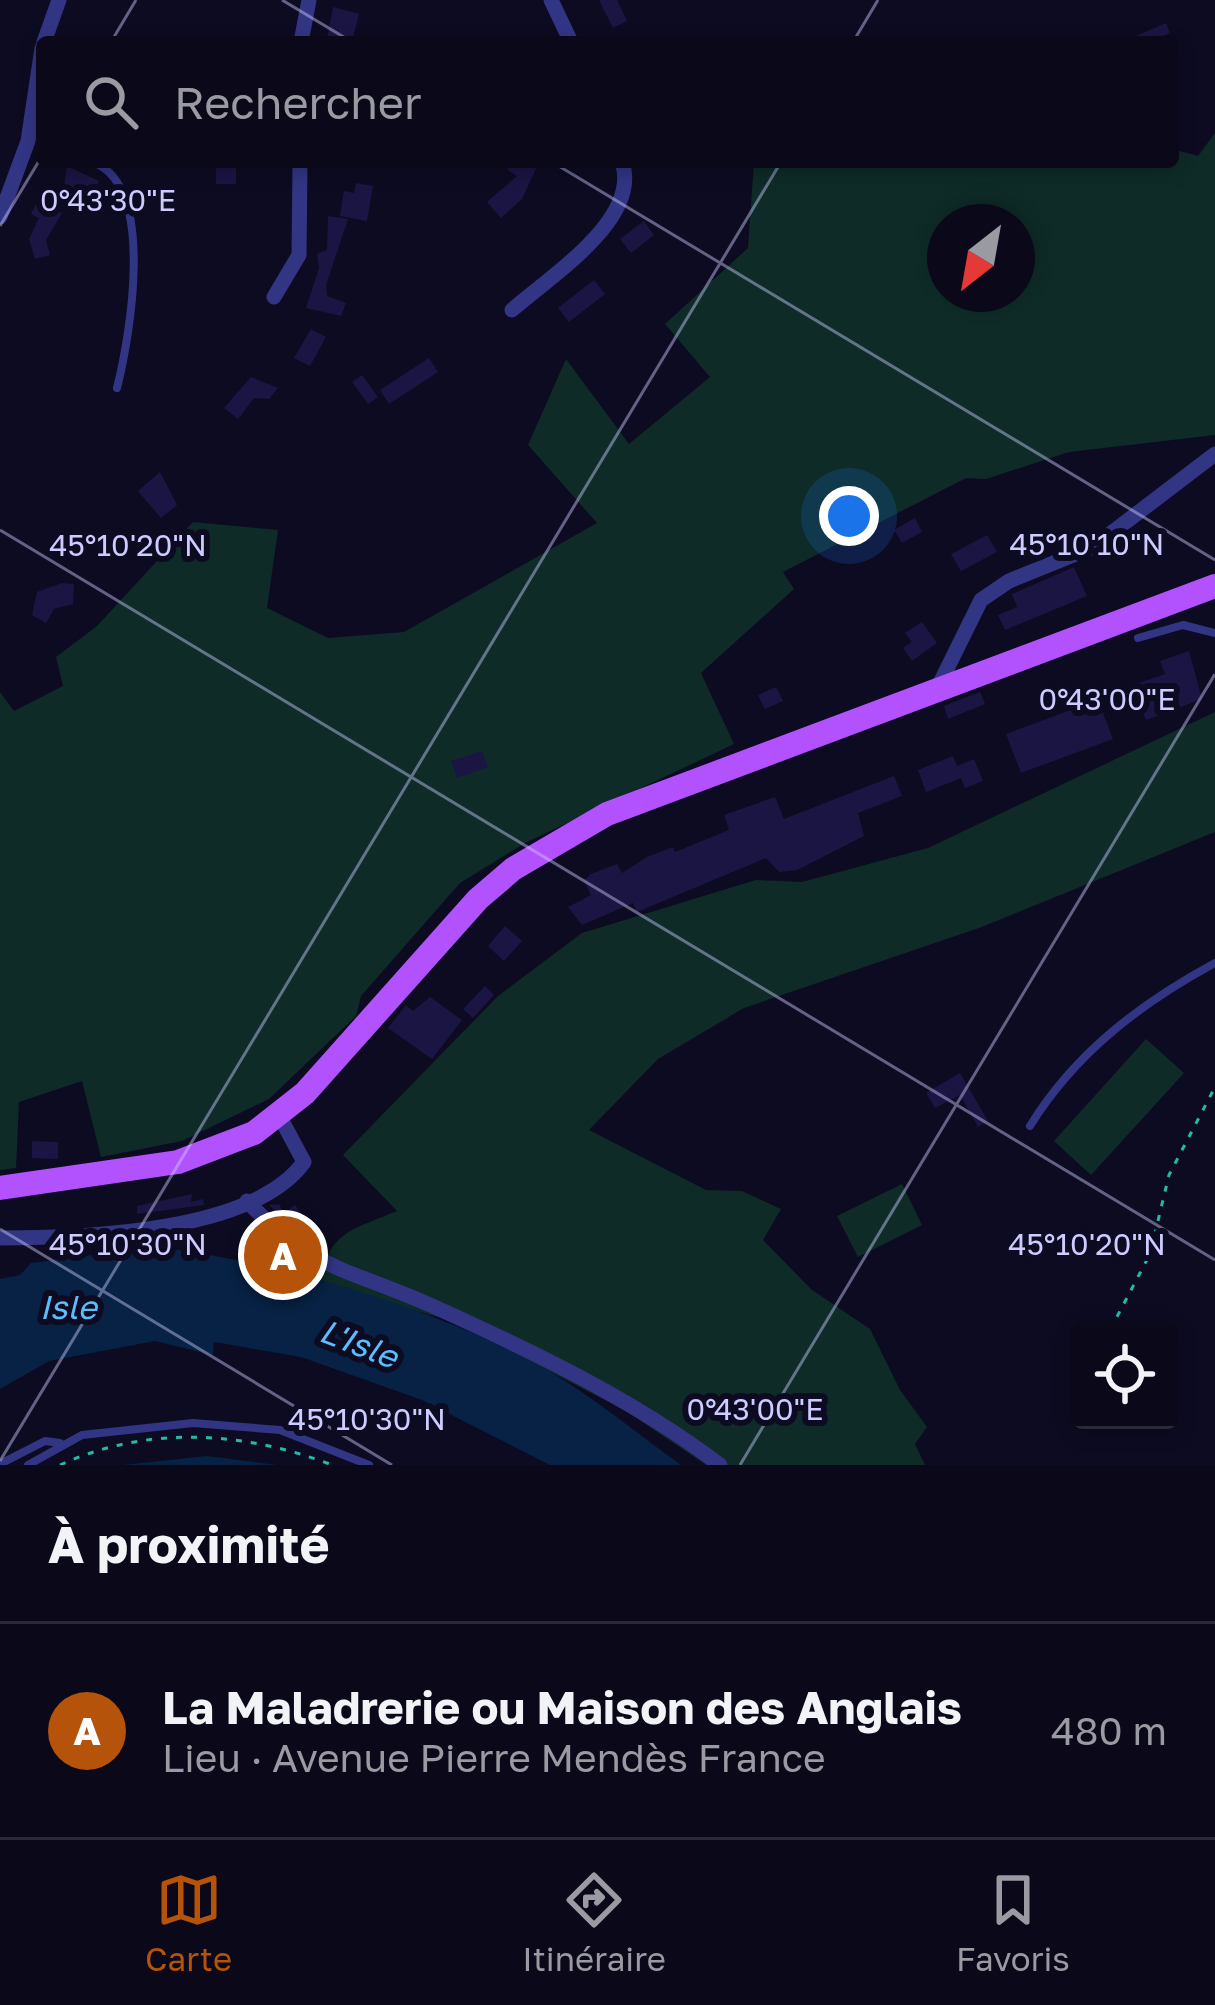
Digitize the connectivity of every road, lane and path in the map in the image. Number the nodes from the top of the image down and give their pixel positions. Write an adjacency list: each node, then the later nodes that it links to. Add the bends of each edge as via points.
1 (59, 0): 4 (street)
2 (309, 0): 5 (street)
3 (551, 0): 6 (street)
4 (46, 36)
5 (302, 36)
6 (568, 36)
7 (35, 144): 11 (street)
8 (106, 168): 14 (lane, via 127,196 132,297)
9 (300, 168): 12 (street, via 299,255)
10 (623, 168): 13 (street, via 627,187 601,229)
11 (0, 217)
12 (274, 297)
13 (512, 310)
14 (117, 388)
15 (1215, 454): 19 (street, via 1093,547 981,600)
16 (1215, 586): 19 (main road)
17 (1215, 633): 18 (lane, via 1183,625)
18 (1138, 638)
19 (937, 688): 22 (main road, via 607,814 513,869 440,936)
20 (1215, 963): 23 (lane, via 1095,1044)
21 (1215, 1087): 27 (path, via 1168,1175 1150,1254)
22 (280, 1117): 24 (main road, via 178,1162); 25 (street, via 304,1162)
23 (1030, 1126)
24 (0, 1188)
25 (247, 1201): 26 (street, via 134,1233); 34 (street, via 333,1270 430,1305 578,1378)
26 (0, 1238)
27 (1115, 1321)
28 (60, 1443): 29 (lane, via 45,1441); 30 (lane); 33 (lane, via 165,1423 242,1424)
29 (0, 1464)
30 (28, 1465)
31 (59, 1465): 32 (path, via 133,1442 212,1437 282,1447)
32 (332, 1465)
33 (369, 1465)
34 (720, 1465)

